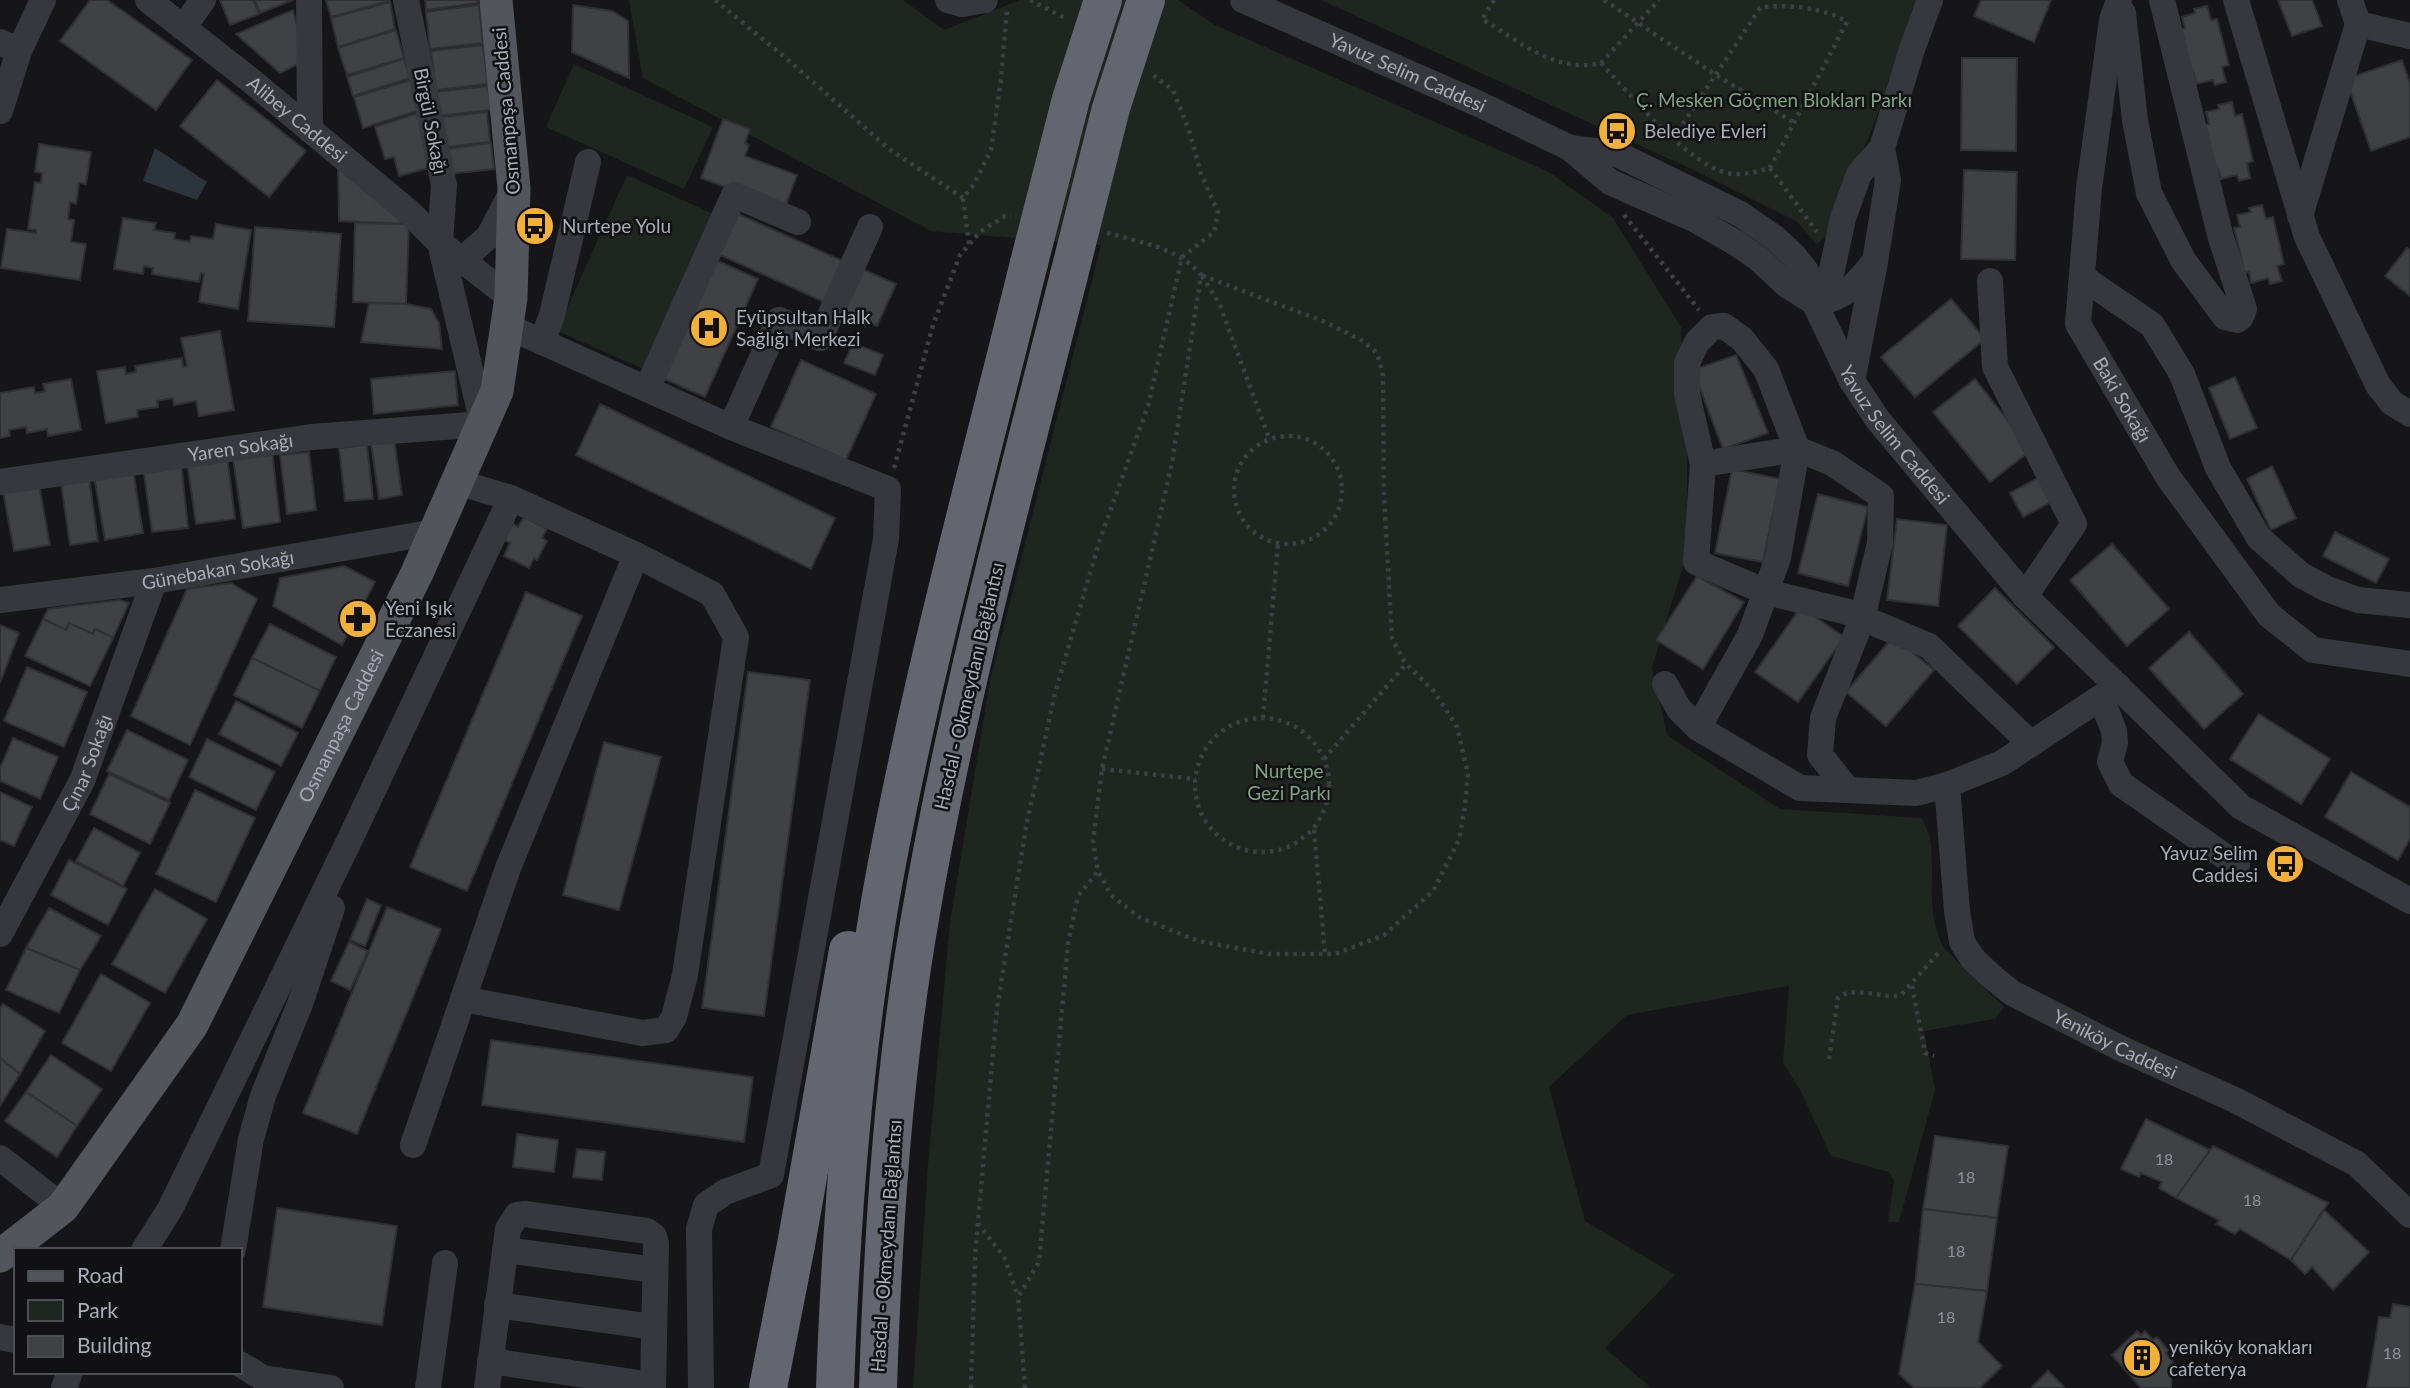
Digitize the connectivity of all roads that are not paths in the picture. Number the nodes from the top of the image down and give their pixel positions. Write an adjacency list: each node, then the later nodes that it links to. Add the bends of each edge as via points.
1 (43, 0): 19 (street)
2 (148, 0): 17 (street, Alibey Caddesi)
3 (203, 0): 17 (street)
4 (309, 0): 21 (street)
5 (406, 0): 30 (street, Birgül Sokağı, via 444,185)
6 (496, 0): 25 (main road, Osmanpaşa Caddesi)
7 (948, 0): 8 (street, via 962,4)
8 (985, 0)
9 (1103, 0): 62 (highway, bridge, via 1071,99)
10 (1146, 0): 94 (highway, Hasdal - Okmeydanı Bağlantısı, bridge, via 1111,107 959,722 920,920 889,1165)
11 (1243, 0): 22 (street, Yavuz Selim Caddesi)
12 (1930, 0): 23 (street)
13 (2120, 0): 14 (street, via 2148,193 2183,260 2225,317 2237,320 2244,309 2221,238); 34 (street, Baki Sokağı, via 2110,33)
14 (2162, 0)
15 (2236, 0): 26 (street)
16 (2354, 12): 18 (street); 26 (street)
17 (183, 28): 21 (street, Alibey Caddesi)
18 (2410, 36)
19 (10, 46): 20 (street)
20 (0, 111)
21 (310, 130): 30 (street, Alibey Caddesi)
22 (1570, 148): 31 (street, Yavuz Selim Caddesi, via 1617,154 1709,198 1758,226); 37 (street, Yavuz Selim Caddesi, via 1609,182 1736,243)
23 (1882, 148): 27 (street, via 1859,174); 33 (street, via 1888,180)
24 (588, 162): 39 (street)
25 (514, 188): 32 (street, via 489,236); 38 (main road, Osmanpaşa Caddesi)
26 (2300, 216): 42 (street, via 2378,386 2392,403)
27 (1843, 218): 31 (street, via 1825,250 1818,255); 37 (street, via 1832,270)
28 (798, 222): 41 (street, via 734,195)
29 (870, 228): 44 (street, via 820,338 779,320)
30 (440, 243): 32 (street, Alibey Caddesi); 36 (street)
31 (1794, 256): 37 (street, Yavuz Selim Caddesi, via 1806,271)
32 (462, 260): 38 (street, Alibey Caddesi)
33 (1875, 262): 37 (street, via 1841,296); 40 (street)
34 (2082, 276): 56 (street, via 2152,325 2182,374 2218,468 2259,538 2301,575 2327,589 2358,600); 58 (street, Baki Sokağı, via 2078,324 2168,477 2269,615 2313,650)
35 (1990, 281): 54 (street, via 1995,368 2074,524)
36 (449, 283): 38 (street); 43 (street)
37 (1814, 302): 40 (street, Yavuz Selim Caddesi)
38 (509, 312): 39 (street); 43 (main road, Osmanpaşa Caddesi, via 497,391)
39 (542, 342): 41 (street)
40 (1852, 382): 54 (street, Yavuz Selim Caddesi, via 1878,420)
41 (647, 389): 44 (street)
42 (2410, 414)
43 (483, 424): 47 (street, Yaren Sokağı, via 312,437); 48 (main road, Osmanpaşa Caddesi)
44 (731, 427): 90 (street, via 888,489 886,538 771,1175 725,1192 706,1205 699,1229)
45 (1797, 449): 46 (street); 46 (street, via 1766,369 1742,339 1724,326 1712,327 1687,363 1686,394); 53 (street, via 1778,558); 57 (street, via 1832,463 1881,496 1880,542)
46 (1703, 464): 53 (street, via 1696,562)
47 (0, 482)
48 (457, 482): 49 (street); 50 (main road, Osmanpaşa Caddesi)
49 (511, 498): 51 (street); 66 (street)
50 (435, 532): 52 (street, Günebakan Sokağı); 73 (main road, Osmanpaşa Caddesi, via 192,1025)
51 (636, 555): 70 (street, via 508,869); 70 (street, via 712,594 736,637 685,975 674,1017 666,1030 642,1032)
52 (153, 581): 55 (street, Günebakan Sokağı); 69 (street, Çınar Sokağı, via 82,781)
53 (1766, 592): 57 (street); 61 (street, via 1750,635)
54 (2025, 596): 60 (street, Yavuz Selim Caddesi)
55 (0, 600)
56 (2410, 605)
57 (1862, 618): 63 (street, via 1929,646); 65 (street, via 1823,718 1820,755)
58 (2410, 664)
59 (1665, 684): 61 (street, via 1679,709)
60 (2109, 692): 63 (street); 67 (street, via 2115,731 2110,762 2121,784); 68 (street, Yavuz Selim Caddesi, via 2241,807)
61 (1698, 728): 65 (street, via 1800,788)
62 (914, 735): 75 (highway, via 887,793 867,854); 93 (highway, via 879,910 856,1075 842,1222)
63 (2031, 744): 64 (street, via 2002,763)
64 (1947, 785): 65 (street, via 1916,793); 74 (street, Yeniköy Caddesi, via 1962,943 1973,959 2012,993 2357,1164)
65 (1848, 790)
66 (366, 807): 76 (street, via 170,1209); 77 (street, via 300,1004 263,1096 251,1139)
67 (2237, 865)
68 (2410, 901)
69 (0, 934)
70 (463, 999): 71 (street)
71 (413, 1145)
72 (0, 1158): 73 (street)
73 (63, 1207): 79 (main road, Osmanpaşa Caddesi)
74 (2410, 1215)
75 (796, 1244): 91 (highway); 92 (highway)
76 (145, 1248)
77 (233, 1248)
78 (505, 1250): 81 (street); 81 (street, via 508,1229 517,1215 535,1215 647,1231 656,1244); 82 (street)
79 (0, 1256)
80 (445, 1263): 88 (street)
81 (655, 1270): 83 (street)
82 (497, 1305): 83 (street); 84 (street)
83 (654, 1327): 86 (street)
84 (490, 1361): 86 (street); 89 (street)
85 (242, 1365): 87 (street, via 263,1378)
86 (653, 1387)
87 (331, 1388)
88 (428, 1388)
89 (487, 1388)
90 (701, 1388)
91 (768, 1388)
92 (791, 1388)
93 (835, 1388)
94 (877, 1388)

